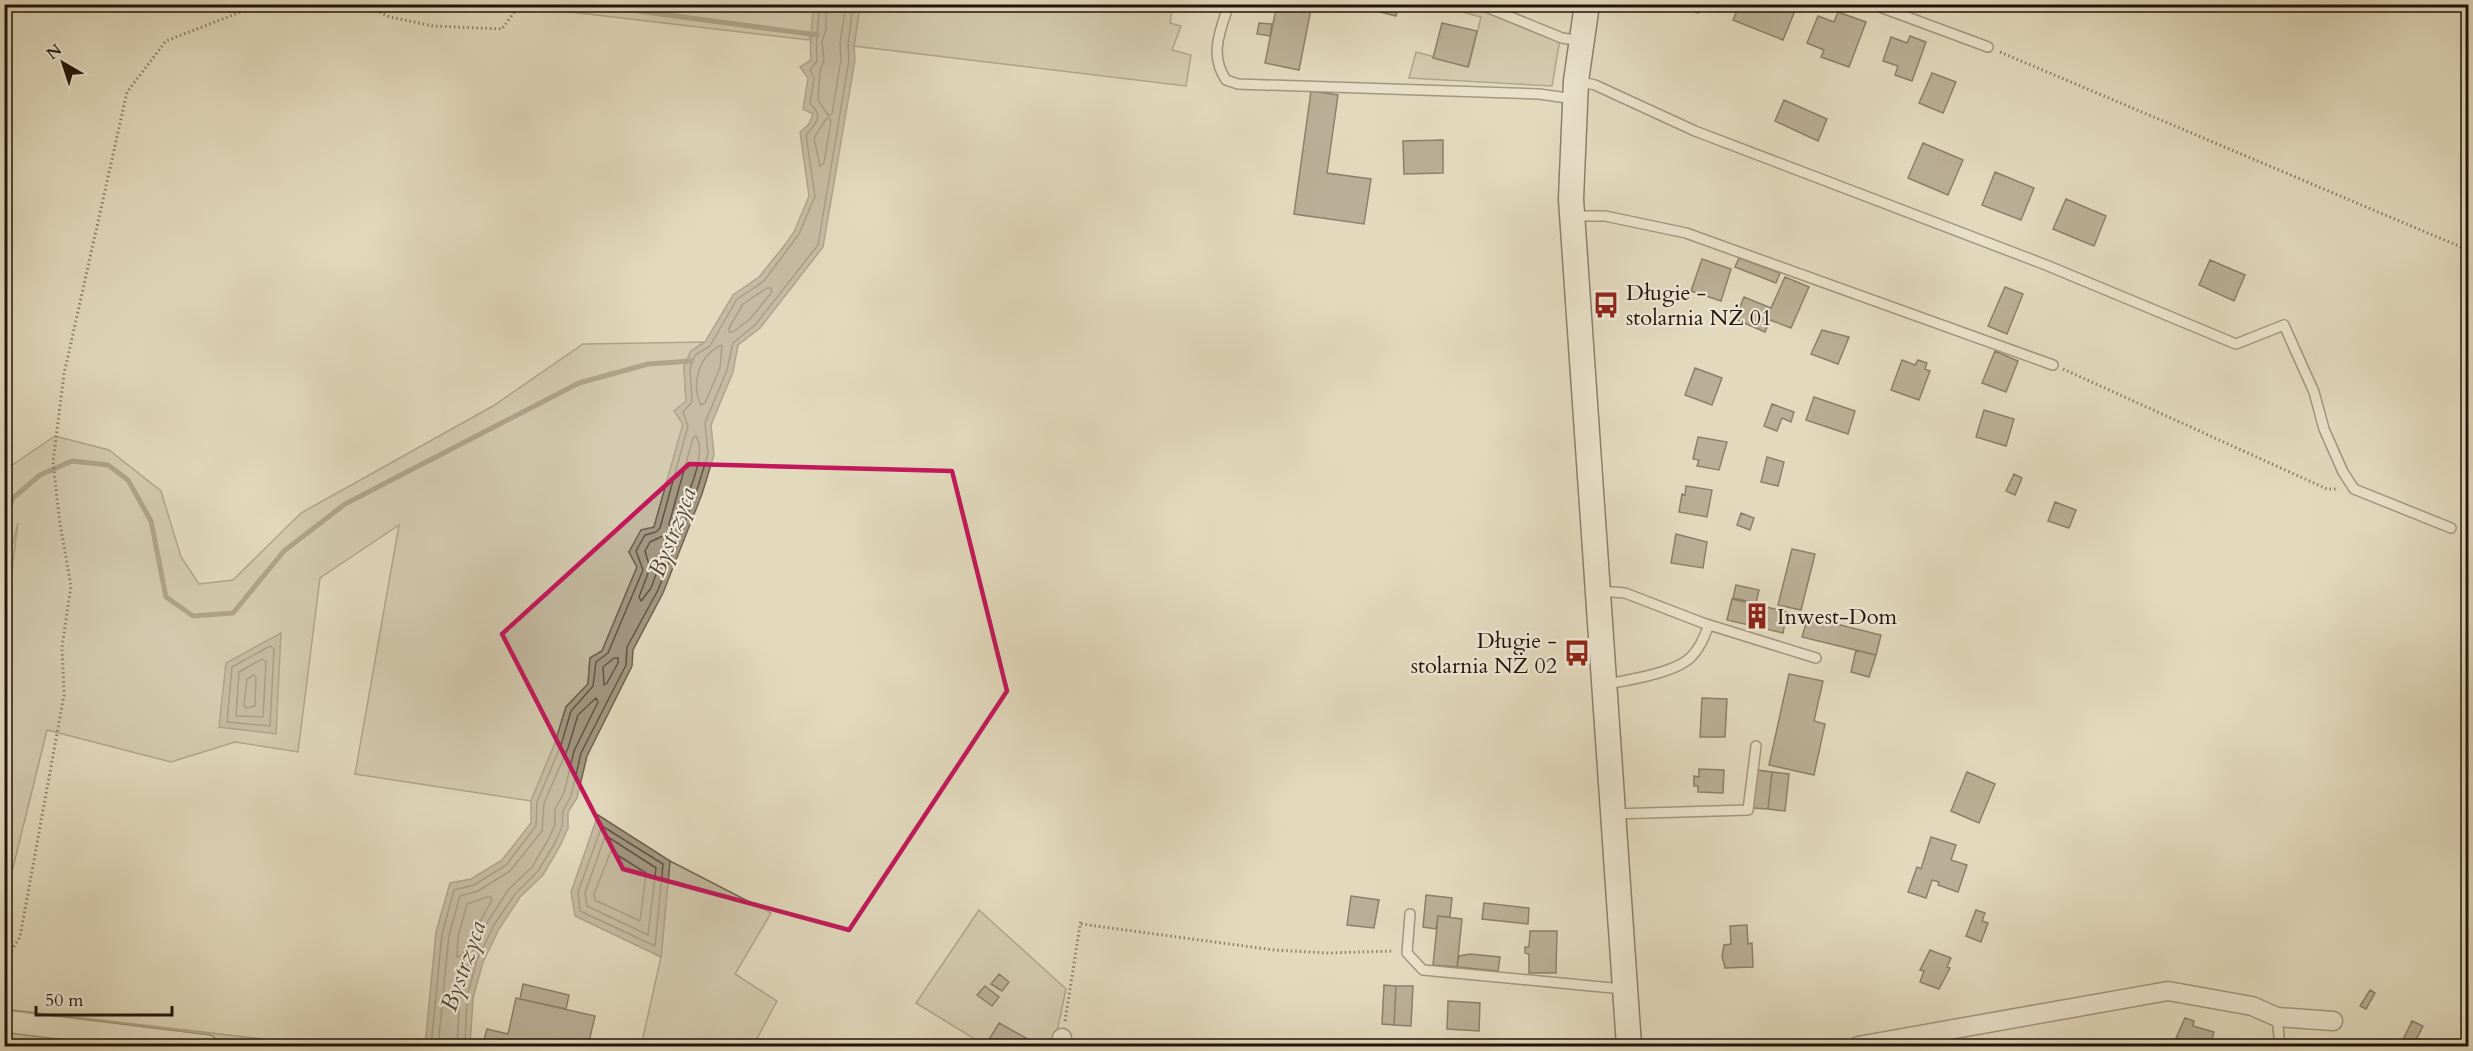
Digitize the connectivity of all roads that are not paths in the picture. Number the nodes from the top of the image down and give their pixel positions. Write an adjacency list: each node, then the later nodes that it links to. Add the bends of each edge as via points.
1 (1228, 4): 7 (lane, via 1216,56 1226,80 1238,84 1527,93)
2 (1479, 4): 5 (lane, via 1562,38)
3 (1587, 4): 5 (main road)
4 (1872, 4): 6 (lane)
5 (1581, 41): 7 (main road)
6 (1988, 46)
7 (1576, 90): 8 (main road); 10 (lane, via 1595,85 1695,131 2046,264 2236,344 2284,325 2314,392 2324,429 2354,489)
8 (1572, 216): 9 (lane, via 1639,221 1686,233); 11 (main road)
9 (2053, 365)
10 (2451, 528)
11 (1597, 591): 12 (lane, via 1624,592); 14 (main road)
12 (1709, 625): 13 (lane); 14 (lane, via 1689,659 1641,677)
13 (1816, 658)
14 (1604, 685): 16 (main road)
15 (1756, 746): 16 (lane, via 1748,810)
16 (1613, 814): 18 (main road)
17 (1410, 914): 18 (lane, via 1407,952 1424,970)
18 (1625, 990): 23 (main road)
19 (2277, 1017): 21 (street); 24 (street, via 2252,1005 2168,991); 25 (lane)
20 (4, 1021): 22 (street)
21 (2333, 1021)
22 (207, 1047)
23 (1629, 1047)
24 (1858, 1047)
25 (2280, 1047)

